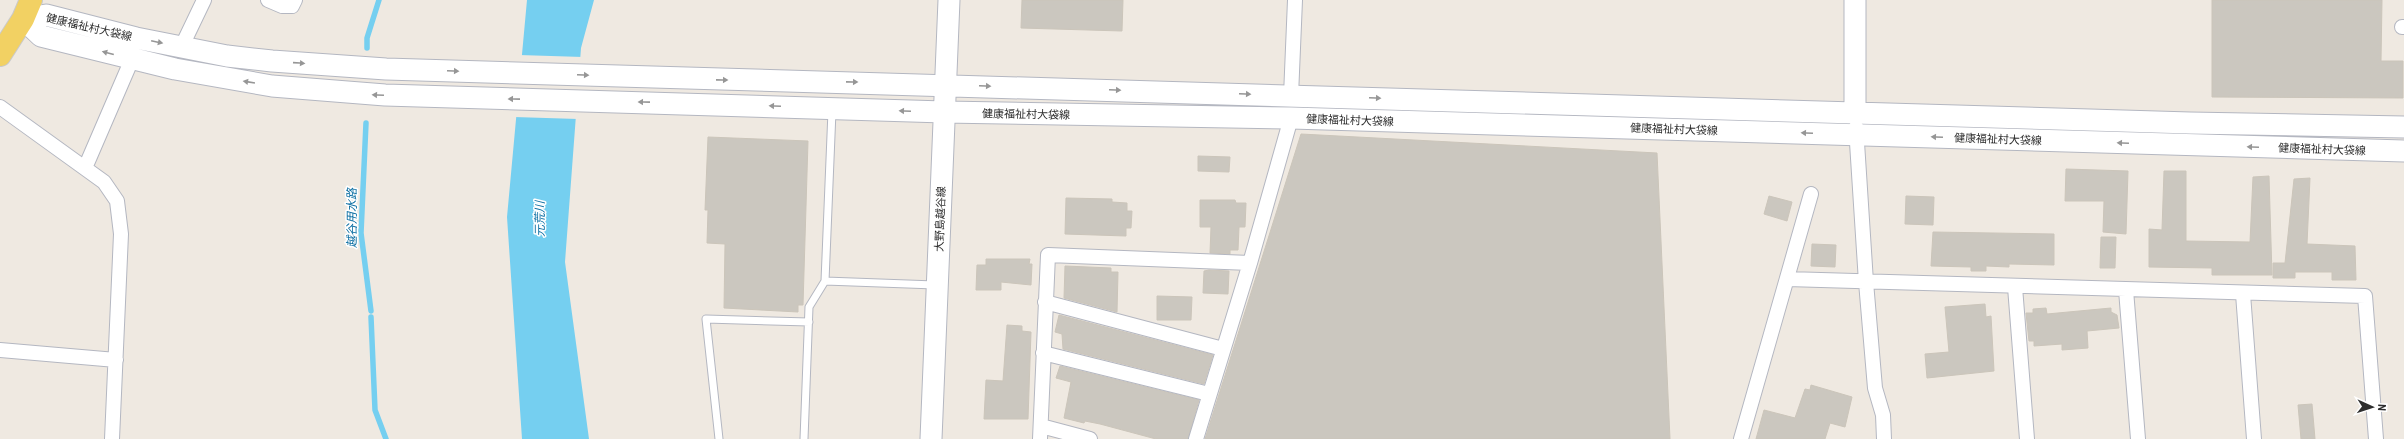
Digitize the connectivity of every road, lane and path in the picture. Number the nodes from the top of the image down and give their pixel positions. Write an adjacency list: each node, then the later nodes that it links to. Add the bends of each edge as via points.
1 (204, 0): 8 (street)
2 (268, 0): 3 (street, via 282,6 292,6)
3 (295, 0)
4 (950, 0): 11 (street, 大野島越谷線)
5 (1295, 0): 12 (street)
6 (1855, 0): 16 (street)
7 (27, 10): 8 (street, 健康福祉村大袋線, one-way to 8); 9 (main road); 10 (street, 健康福祉村大袋線, one-way to 7, via 41,36)
8 (181, 48): 11 (street, 健康福祉村大袋線, one-way to 11, via 272,61 414,70)
9 (0, 55)
10 (132, 59): 14 (street, 健康福祉村大袋線, one-way to 10, via 327,92 272,86); 21 (street)
11 (946, 84): 12 (street, 健康福祉村大袋線, one-way to 12); 15 (street, 大野島越谷線)
12 (1291, 96): 16 (street, 健康福祉村大袋線, one-way to 16)
13 (0, 107): 21 (street)
14 (832, 108): 15 (street, 健康福祉村大袋線, one-way to 14); 25 (lane)
15 (944, 112): 17 (street, 健康福祉村大袋線); 27 (street, 大野島越谷線)
16 (1855, 113): 18 (street, 健康福祉村大袋線); 19 (street)
17 (1290, 118): 19 (street, 健康福祉村大袋線, one-way to 17); 23 (street)
18 (2404, 127)
19 (1857, 135): 20 (street, 健康福祉村大袋線, one-way to 19); 26 (street)
20 (2404, 152)
21 (86, 168): 36 (street, via 104,182 117,201 121,234)
22 (1811, 194): 24 (street)
23 (1250, 263): 31 (street, via 1048,255); 33 (street)
24 (1788, 279): 26 (street); 45 (street)
25 (825, 281): 27 (lane); 32 (lane, via 809,307)
26 (1866, 282): 28 (street); 46 (street, via 1876,388 1883,415)
27 (938, 285): 42 (street, 大野島越谷線)
28 (2014, 287): 29 (street); 47 (street)
29 (2126, 290): 30 (street); 48 (street)
30 (2243, 294): 49 (street); 50 (street, via 2365,296)
31 (1045, 302): 33 (street); 35 (street)
32 (809, 322): 40 (lane, via 706,318); 41 (lane)
33 (1223, 349): 37 (street)
34 (0, 350): 36 (street)
35 (1043, 354): 37 (street); 38 (street)
36 (116, 360): 39 (street)
37 (1209, 394): 44 (street)
38 (1040, 432): 43 (street)
39 (112, 439)
40 (719, 439)
41 (804, 439)
42 (931, 439)
43 (1090, 439)
44 (1196, 439)
45 (1741, 439)
46 (1884, 439)
47 (2027, 439)
48 (2138, 439)
49 (2254, 439)
50 (2376, 439)

